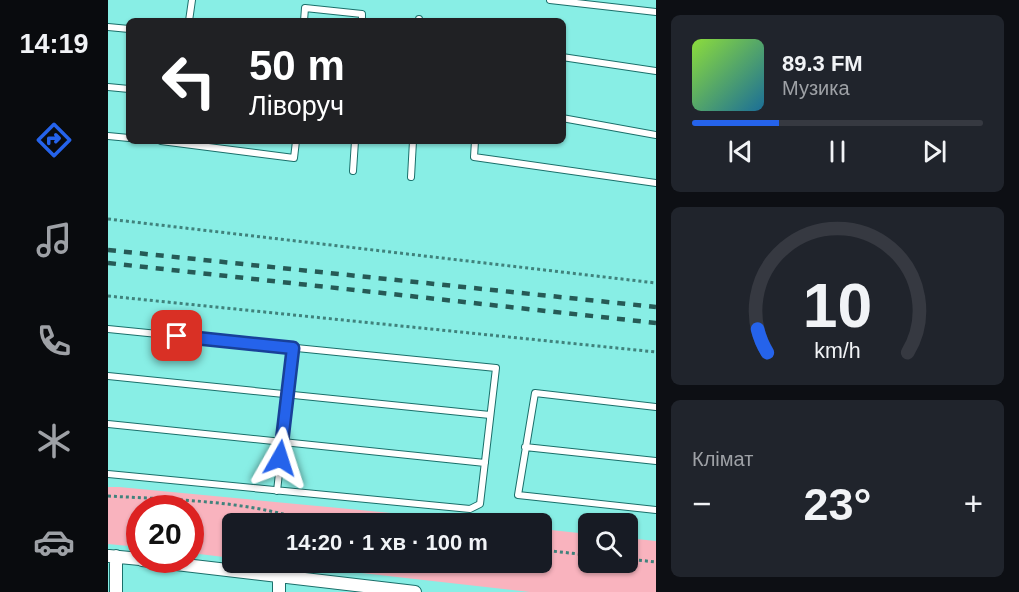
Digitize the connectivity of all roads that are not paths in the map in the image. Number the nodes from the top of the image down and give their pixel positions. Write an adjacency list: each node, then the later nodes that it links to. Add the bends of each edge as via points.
1 (192, 0): 4 (lane)
2 (550, 0): 3 (lane)
3 (656, 12)
4 (189, 18)
5 (304, 18): 6 (lane, via 305,8 362,14)
6 (362, 18)
7 (108, 27): 8 (lane)
8 (126, 29)
9 (566, 58): 10 (lane)
10 (656, 70)
11 (108, 87): 12 (lane)
12 (126, 89)
13 (566, 119): 14 (lane)
14 (656, 135)
15 (108, 136): 16 (lane)
16 (126, 138)
17 (184, 144): 18 (lane, via 294,158)
18 (296, 144)
19 (355, 144): 22 (lane)
20 (413, 144): 23 (lane)
21 (475, 144): 24 (lane, via 474,157)
22 (353, 171)
23 (411, 177)
24 (656, 183)
25 (108, 329): 26 (lane)
26 (293, 348): 28 (lane); 30 (lane, via 496,368)
27 (108, 376): 28 (lane)
28 (288, 394): 30 (lane); 32 (lane)
29 (656, 407): 33 (lane, via 535,393)
30 (490, 415): 35 (lane)
31 (108, 424): 32 (lane)
32 (282, 442): 35 (lane); 37 (lane)
33 (525, 447): 34 (lane); 38 (lane, via 518,495)
34 (656, 461)
35 (485, 463): 37 (lane, via 480,504 470,509)
36 (108, 474): 37 (lane)
37 (277, 491)
38 (656, 510)
39 (112, 556): 42 (street)
40 (204, 567): 41 (street)
41 (279, 576): 43 (street); 44 (street)
42 (116, 592)
43 (279, 592)
44 (415, 592)

